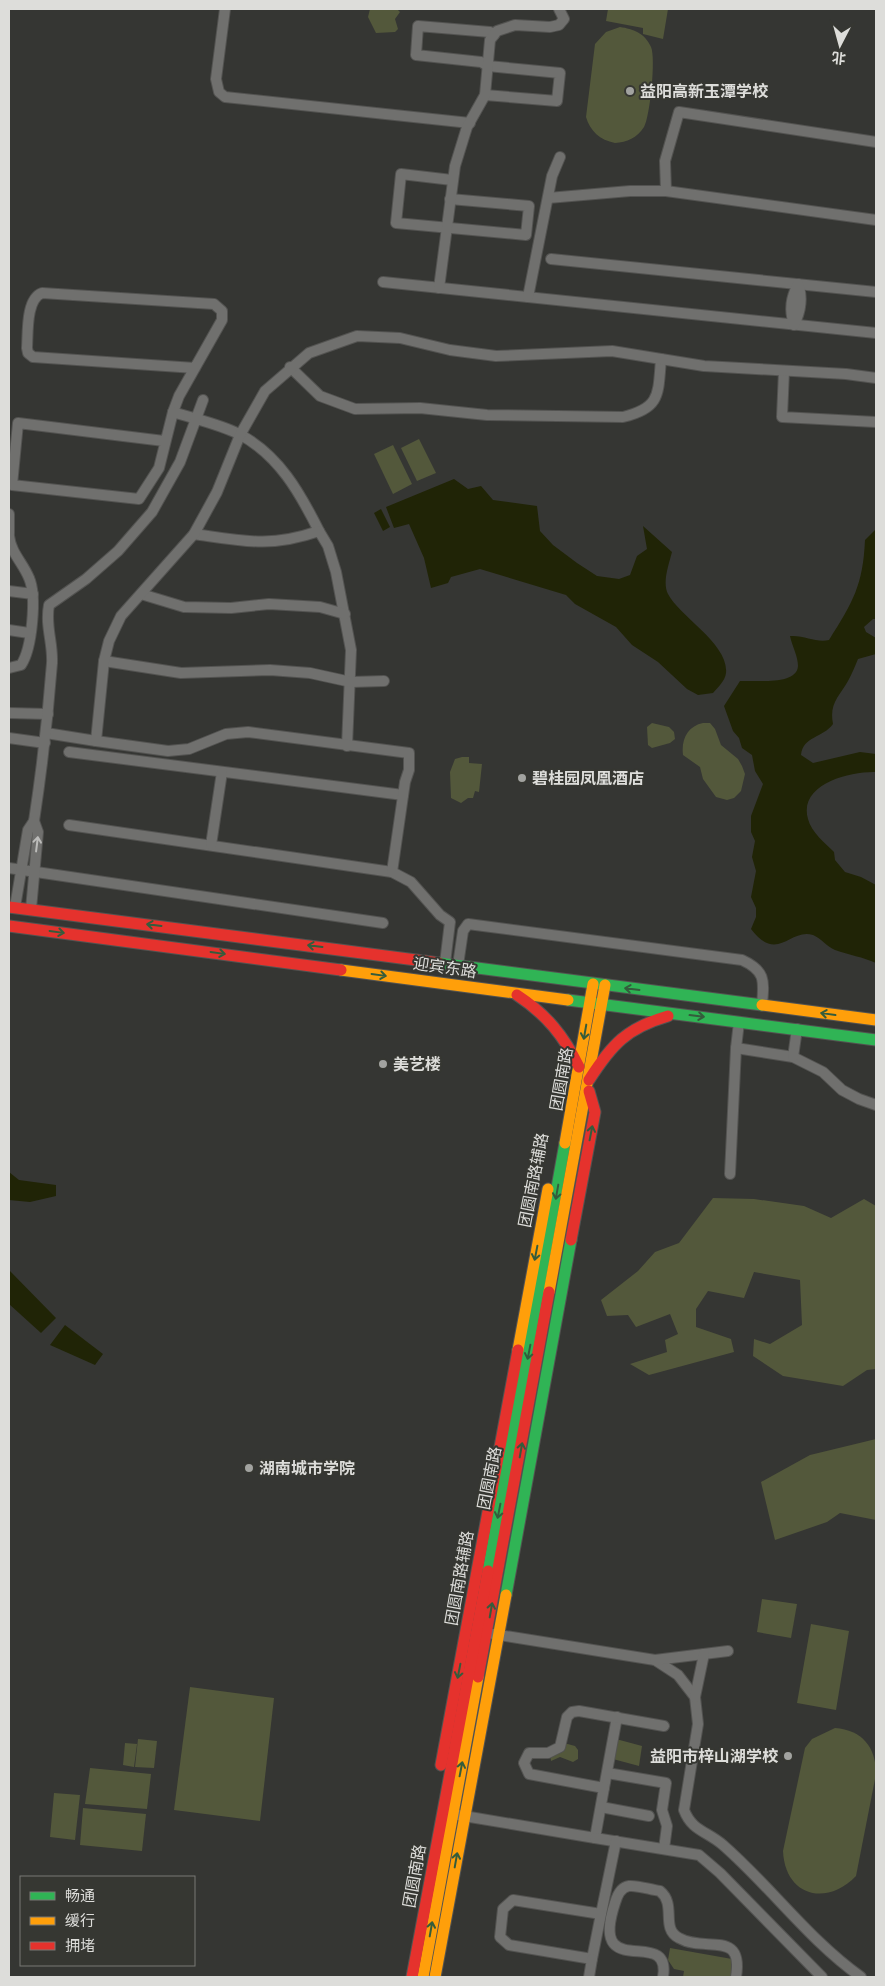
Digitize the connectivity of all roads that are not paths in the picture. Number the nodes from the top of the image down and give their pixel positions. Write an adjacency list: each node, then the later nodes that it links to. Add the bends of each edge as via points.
1 (225, 9): 6 (street, via 216,79 219,92 226,97)
2 (559, 9): 3 (street, via 564,19 559,25 515,25 498,30)
3 (494, 35): 4 (street, via 490,40); 4 (street, via 490,32 418,26 416,55 481,62)
4 (488, 66): 5 (street); 5 (street, via 560,73 557,101)
5 (485, 95): 6 (street)
6 (470, 123): 9 (street)
7 (876, 142): 10 (street, via 679,112 665,161)
8 (560, 157): 12 (street)
9 (452, 180): 11 (street); 14 (street, via 401,174 396,222)
10 (666, 191): 12 (street); 13 (street)
11 (450, 198): 14 (street); 14 (street, via 529,206 526,236)
12 (548, 198): 20 (street)
13 (876, 220)
14 (446, 228): 18 (street)
15 (551, 259): 17 (street)
16 (383, 282): 18 (street)
17 (798, 284): 19 (street); 21 (street, via 802,294)
18 (439, 288): 20 (street)
19 (876, 292)
20 (528, 297): 21 (street)
21 (794, 325): 22 (street)
22 (876, 333)
23 (661, 358): 25 (street, via 612,351 496,356 450,350 400,338 357,336 309,353); 25 (street, via 658,390 652,404 641,413 623,417 487,415 420,408 355,409 320,396); 26 (street, via 704,366)
24 (195, 368): 24 (street, via 222,320 222,311 214,304 42,293 32,302 26,348 33,357); 29 (street)
25 (290, 368): 32 (street, via 265,391)
26 (784, 371): 27 (street); 31 (street, via 782,417)
27 (876, 378)
28 (203, 400): 30 (street)
29 (173, 412): 30 (street); 33 (street)
30 (196, 419): 32 (street); 49 (street, via 180,462 152,512 118,551 49,605 46,620 52,659)
31 (876, 422)
32 (240, 434): 35 (street, via 277,462 300,493); 36 (street, via 217,492)
33 (164, 442): 33 (street, via 159,468 139,500 12,485 18,423)
34 (9, 514): 37 (street)
35 (319, 531): 36 (street, via 292,540 258,543); 41 (street, via 328,546)
36 (194, 534): 40 (street)
37 (9, 535): 39 (street, via 14,554 29,577)
38 (9, 591): 39 (street)
39 (32, 594): 43 (street)
40 (141, 594): 41 (street, via 184,606 231,608 269,604 320,607); 44 (street, via 121,616)
41 (344, 614): 47 (street, via 351,650)
42 (9, 630): 43 (street)
43 (29, 632): 45 (street, via 26,657 21,665)
44 (104, 661): 47 (street, via 181,673 270,670 310,673); 52 (street)
45 (9, 668)
46 (384, 681): 47 (street)
47 (351, 682): 53 (street)
48 (9, 713): 49 (street)
49 (48, 714): 51 (street)
50 (9, 738): 51 (street)
51 (46, 738): 52 (street); 57 (street)
52 (96, 740): 53 (street, via 168,751 189,749 226,734 248,732)
53 (347, 746): 56 (street, via 410,753)
54 (69, 752): 55 (street)
55 (222, 772): 56 (street); 59 (street)
56 (403, 795): 63 (street)
57 (34, 820): 61 (street, via 28,830); 62 (street, one-way to 57, via 38,832)
58 (69, 825): 59 (street)
59 (211, 845): 63 (street)
60 (9, 868): 61 (street)
61 (22, 870): 62 (street); 64 (street)
62 (33, 871): 65 (street, via 35,880); 66 (street)
63 (392, 872): 68 (street, via 411,882 450,922)
64 (12, 907): 65 (main road, 迎宾东路)
65 (30, 910): 68 (main road, 迎宾东路, one-way to 65)
66 (384, 923)
67 (9, 926): 71 (main road, 迎宾东路, one-way to 71)
68 (445, 963): 69 (main road, 迎宾东路)
69 (458, 965): 70 (main road, 迎宾东路); 74 (street, via 463,931 468,924 492,926 742,960 756,967 764,981)
70 (599, 984): 72 (main road, 团圆南路); 73 (main road, 团圆南路); 74 (main road, 迎宾东路, one-way to 70)
71 (513, 992): 72 (main road, 迎宾东路); 82 (main road, via 538,1008 557,1026)
72 (590, 1003): 73 (main road, 迎宾东路); 82 (main road, 团圆南路, one-way to 82)
73 (603, 1004): 75 (main road, 迎宾东路); 83 (main road, 团圆南路)
74 (762, 1005): 76 (main road, 迎宾东路, one-way to 74)
75 (676, 1014): 77 (main road, 迎宾东路, one-way to 77); 83 (main road, via 647,1021 623,1034 604,1056)
76 (876, 1020)
77 (740, 1022): 78 (main road, 迎宾东路); 80 (street)
78 (797, 1029): 79 (main road, 迎宾东路); 81 (street)
79 (876, 1040)
80 (736, 1048): 81 (street); 85 (street)
81 (793, 1057): 84 (street, via 824,1072 842,1090 859,1100)
82 (579, 1070): 104 (main road, 团圆南路辅路, one-way to 104, via 569,1078); 105 (main road, 团圆南路, one-way to 105)
83 (588, 1084): 86 (main road, 团圆南路, one-way to 83)
84 (876, 1105)
85 (730, 1174)
86 (493, 1634): 89 (street); 96 (main road, 团圆南路, one-way to 86); 97 (main road)
87 (728, 1651): 88 (street)
88 (704, 1654): 89 (street); 90 (street)
89 (655, 1660): 90 (street, via 678,1675)
90 (695, 1698): 112 (street, via 698,1724 684,1810 688,1822 727,1848 836,1959)
91 (617, 1717): 92 (street); 93 (street); 94 (street, via 572,1712 567,1717 560,1747 548,1753 529,1753 524,1763 529,1774)
92 (664, 1726)
93 (607, 1773): 94 (street); 101 (street, via 666,1784 662,1810 667,1826)
94 (604, 1788): 95 (street)
95 (600, 1807): 98 (street); 99 (street)
96 (452, 1814): 97 (street); 106 (main road, 团圆南路, one-way to 96)
97 (464, 1816): 99 (street); 107 (main road, one-way to 97)
98 (649, 1816)
99 (595, 1838): 100 (street)
100 (616, 1841): 101 (street); 102 (street)
101 (664, 1849): 111 (street, via 699,1855)
102 (601, 1914): 103 (street); 103 (street, via 521,1900 513,1900 503,1909 499,1932 503,1942)
103 (592, 1959): 108 (street)
104 (403, 1977)
105 (412, 1977)
106 (423, 1977)
107 (435, 1977)
108 (589, 1977)
109 (663, 1977): 110 (street, via 662,1957 620,1949 610,1940 608,1933 615,1903 624,1888 660,1891 668,1901 672,1932 683,1940 728,1947 738,1963)
110 (736, 1977)
111 (822, 1977)
112 (861, 1977)

